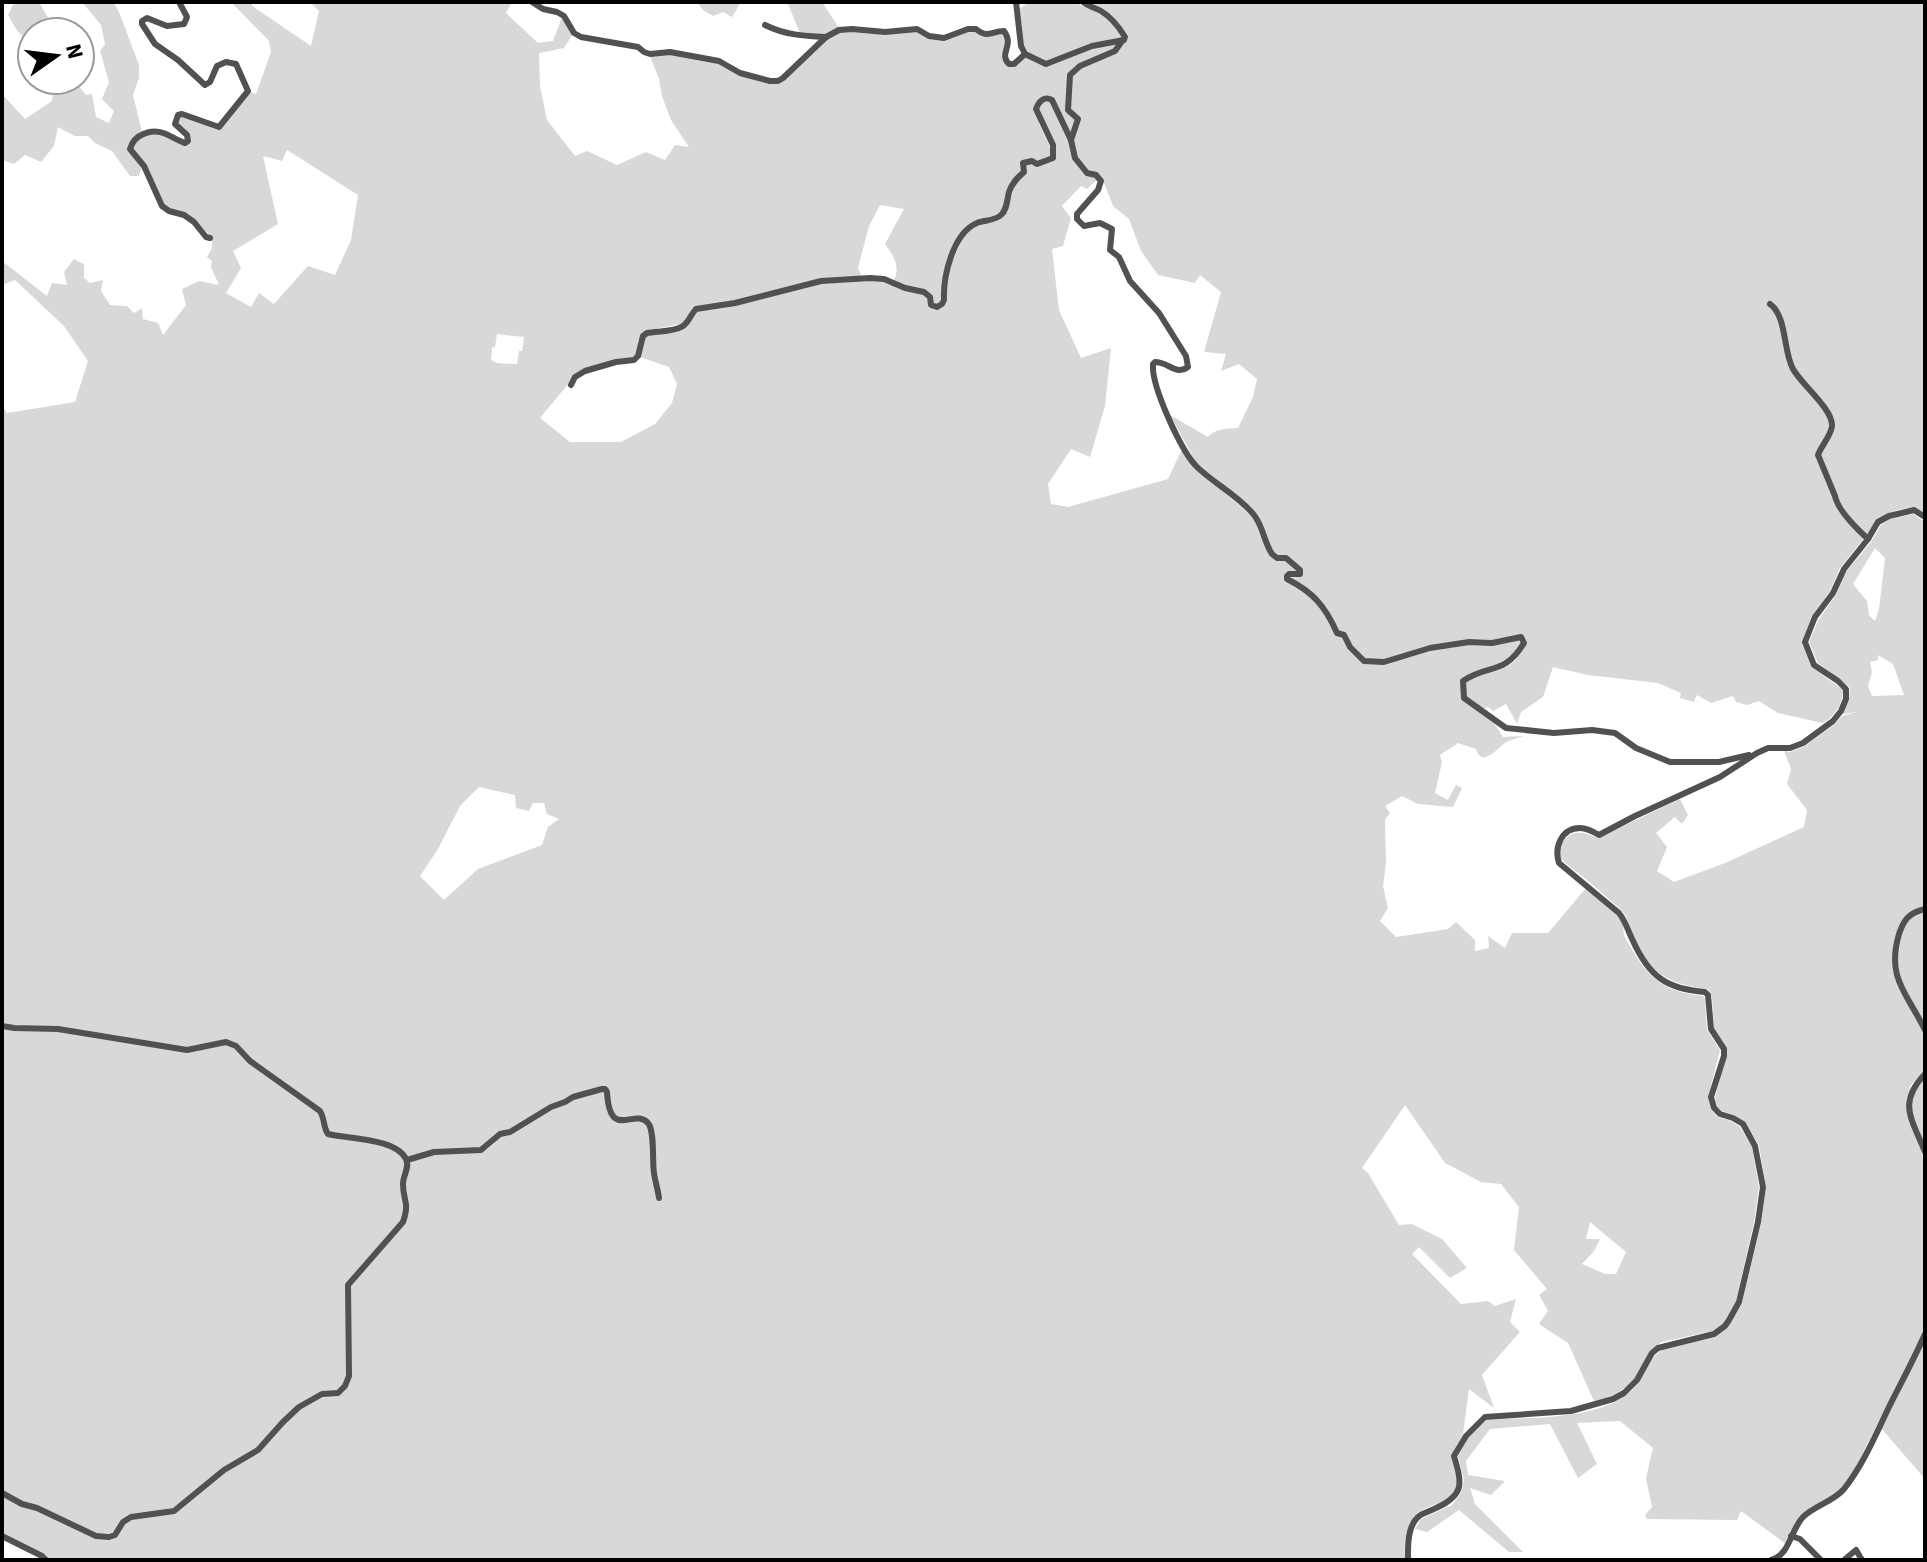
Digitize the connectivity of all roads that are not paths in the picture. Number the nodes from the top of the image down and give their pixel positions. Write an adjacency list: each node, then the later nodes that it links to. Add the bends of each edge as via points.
1 (179, 2): 10 (street, via 187,17 184,24 142,21 155,44 205,85 217,66 236,64 248,91 219,127 182,114 175,124 187,135 185,143 156,132 134,139 130,149 165,209 184,215)
2 (532, 2): 6 (street, via 564,16 581,37 650,54 670,52 719,61 770,81 783,78)
3 (1016, 2): 8 (street)
4 (1085, 2): 7 (street, via 1120,27)
5 (765, 25): 6 (street, via 790,35)
6 (826, 37): 8 (street, via 852,29 917,29 944,38 968,29 988,35 1004,31 1010,44 1006,61 1014,64)
7 (1124, 40): 8 (street, via 1046,64); 9 (street, via 1115,51 1070,75 1068,110 1078,119)
8 (1025, 54)
9 (1071, 140): 12 (street, via 1052,100 1040,101 1036,109 1053,145 1053,158 1023,163 1024,172 1015,180 1003,214 963,233 947,267 944,300 937,307 924,292 884,279 821,281 696,309 680,328 643,336 634,360 585,371); 15 (street, via 1075,158 1101,181 1077,219 1084,226 1100,223 1112,229 1110,250 1186,356 1185,370 1155,362 1152,371 1184,447 1196,465 1256,516 1272,554 1301,571 1287,579 1316,598 1360,658 1384,662 1430,648 1521,637 1524,643 1515,658 1463,681 1464,698 1506,728 1615,733 1670,762 1719,762)
10 (210, 238)
11 (1770, 304): 14 (street, via 1778,312 1793,369 1831,423 1818,455 1836,503)
12 (571, 385)
13 (1925, 517): 14 (street, via 1914,510 1889,516 1878,522)
14 (1868, 539): 15 (street, via 1844,569 1805,642 1814,665 1846,689 1841,711 1803,743)
15 (1757, 753): 28 (street, via 1720,777 1599,835 1582,828 1570,830 1557,851 1563,867 1626,922 1649,970 1670,985 1705,992 1709,998 1711,1029 1724,1049 1711,1097 1714,1108 1743,1124 1755,1146 1763,1187 1736,1309 1720,1331 1658,1348 1637,1380 1613,1399 1571,1411 1485,1417 1454,1456 1461,1480 1458,1492 1418,1517 1409,1533)
16 (1925, 909): 18 (street, via 1906,917 1895,948 1894,971)
17 (2, 1026): 21 (street, via 58,1029 187,1050 226,1042 320,1111 328,1134 389,1144)
18 (1925, 1030)
19 (1925, 1074): 20 (street, via 1908,1100)
20 (1925, 1152)
21 (407, 1160): 22 (street, via 434,1152 481,1150 551,1107 602,1089 616,1119 647,1121); 24 (street, via 403,1222 348,1285 349,1376 338,1393 322,1394 299,1407 258,1450 174,1511 131,1517 109,1537 96,1536)
22 (659, 1198)
23 (1925, 1334): 26 (street, via 1849,1481 1802,1518)
24 (2, 1493)
25 (2, 1536): 27 (street)
26 (1791, 1536): 29 (street, via 1786,1550); 30 (street)
27 (46, 1560)
28 (1408, 1560)
29 (1771, 1560)
30 (1821, 1560)
31 (1844, 1560): 32 (street, via 1856,1550)
32 (1862, 1560)

